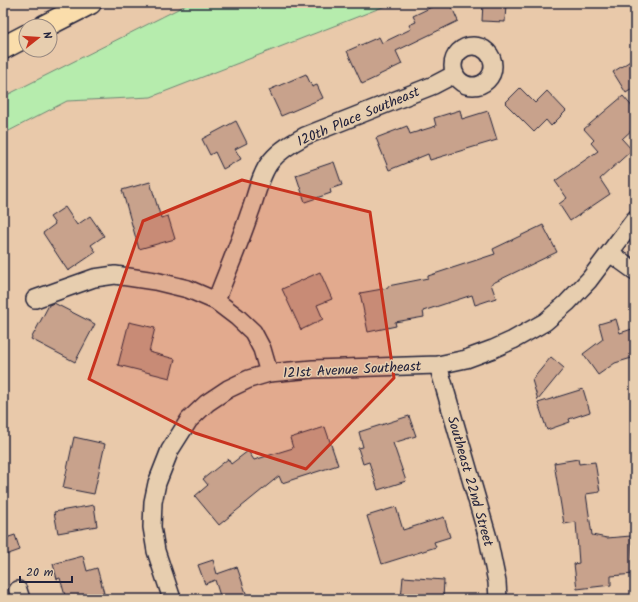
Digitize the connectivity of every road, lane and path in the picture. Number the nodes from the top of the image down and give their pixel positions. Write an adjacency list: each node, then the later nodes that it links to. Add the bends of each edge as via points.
1 (90, 3): 2 (highway)
2 (58, 19)
3 (18, 40): 4 (highway)
4 (3, 48)
5 (455, 74): 10 (street, 120th Place Southeast, via 305,136 279,153 262,176)
6 (635, 219): 7 (street, 121st Avenue Southeast)
7 (610, 253): 8 (street); 11 (street, 121st Avenue Southeast, via 589,280 545,322 493,349 466,359)
8 (635, 271)
9 (35, 299): 10 (street, 121st Avenue Southeast, via 94,278 115,275 188,289)
10 (216, 301): 12 (street, 121st Avenue Southeast, via 253,332 262,349)
11 (438, 365): 12 (street, 121st Avenue Southeast); 14 (street, Southeast 22nd Street, via 488,538)
12 (269, 372): 13 (street, via 228,389 208,403 189,420 170,450 157,483 152,527 156,552)
13 (172, 599)
14 (498, 599)

